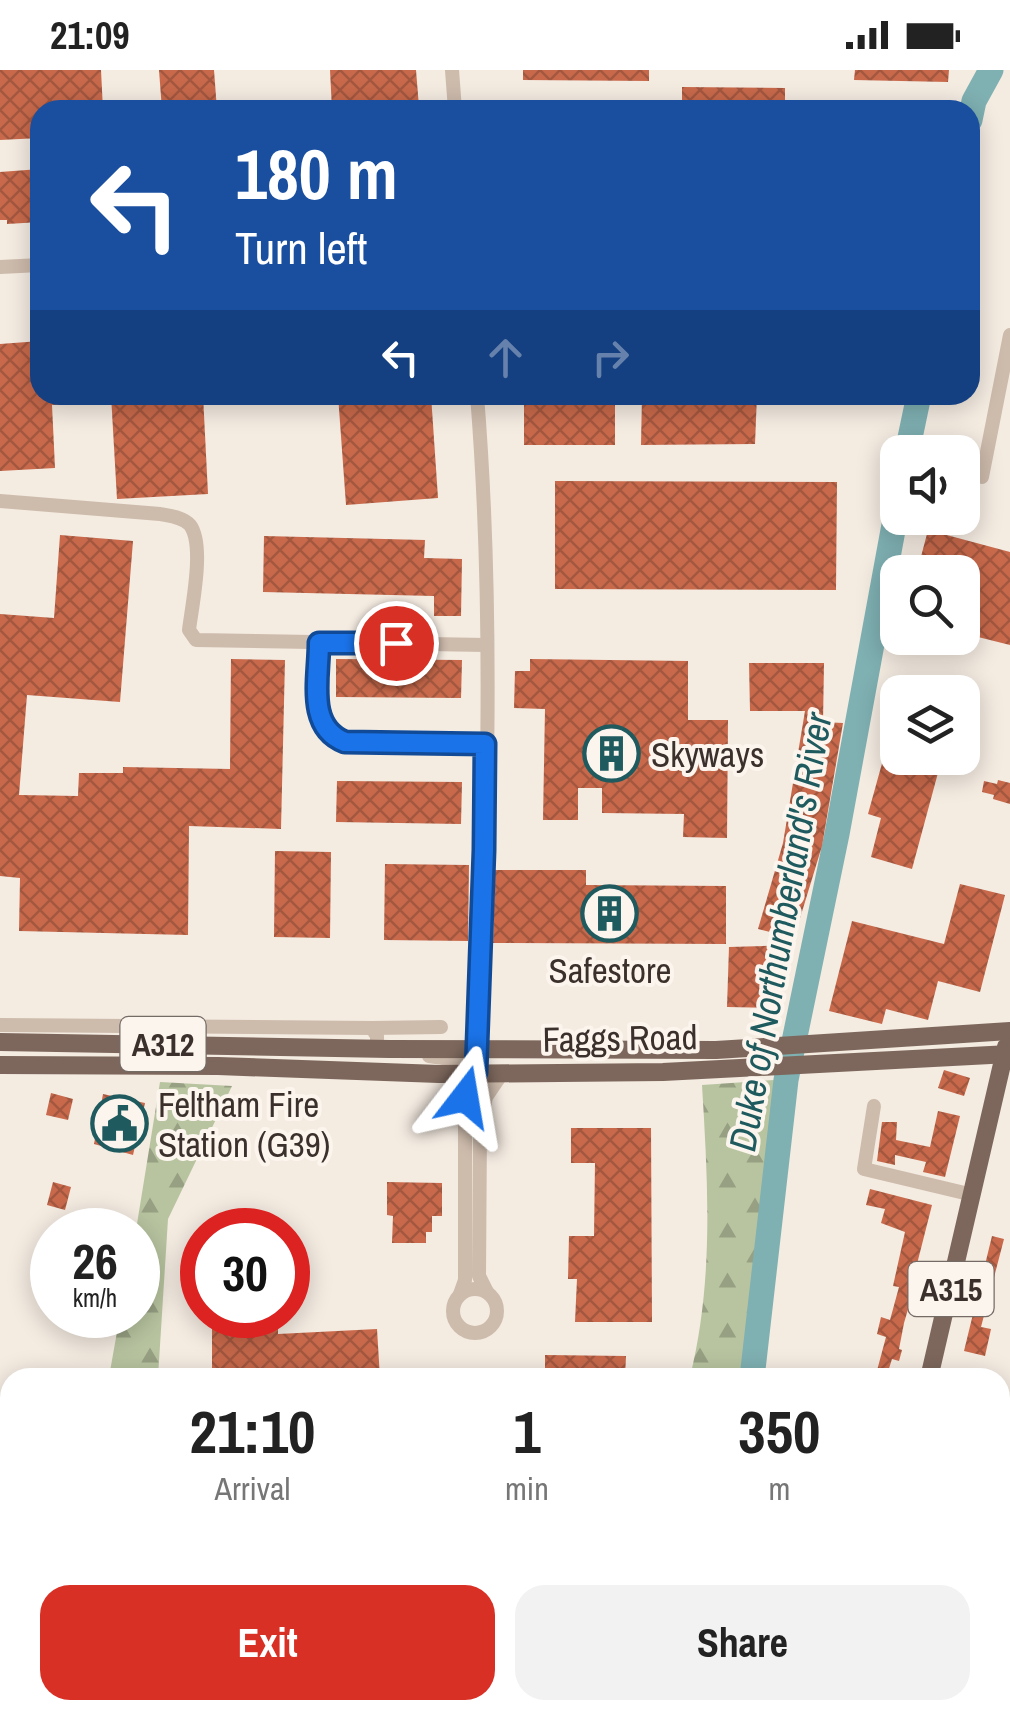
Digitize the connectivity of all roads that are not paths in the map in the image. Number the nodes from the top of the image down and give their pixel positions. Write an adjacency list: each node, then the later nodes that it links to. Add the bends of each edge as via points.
1 (452, 70): 2 (street)
2 (454, 100)
3 (30, 265): 4 (street)
4 (0, 267)
5 (1010, 335): 7 (street)
6 (478, 405): 10 (street)
7 (982, 477)
8 (0, 500): 9 (street, via 182,519 197,551 189,630 196,640)
9 (319, 643): 10 (street); 11 (street, via 318,712 332,737)
10 (486, 645): 11 (street)
11 (485, 744): 20 (street)
12 (0, 1024): 14 (street)
13 (442, 1026): 14 (street)
14 (372, 1028): 18 (street)
15 (1010, 1031): 17 (main road, Faggs Road / A315); 19 (main road, A315)
16 (0, 1042): 18 (main road, Faggs Road / A312)
17 (837, 1043): 20 (main road, Faggs Road / A312, via 504,1049)
18 (383, 1049): 20 (main road, Faggs Road / A312)
19 (1007, 1054): 23 (main road, Faggs Road / A312); 28 (main road, A315)
20 (480, 1060): 22 (main road, Faggs Road / A312); 23 (main road); 24 (main road, Faggs Road / A312); 25 (street); 27 (street)
21 (0, 1064): 24 (main road, Faggs Road / A312)
22 (502, 1072): 23 (main road, Faggs Road / A312); 27 (street, via 486,1097)
23 (580, 1072)
24 (439, 1074): 25 (street)
25 (465, 1097): 30 (street)
26 (874, 1106): 28 (street, via 864,1169)
27 (480, 1126): 29 (street, via 479,1276)
28 (973, 1196): 31 (main road, A315)
29 (487, 1292): 30 (street); 30 (street, via 497,1316 489,1329 474,1334 454,1318)
30 (460, 1294)
31 (931, 1368)

